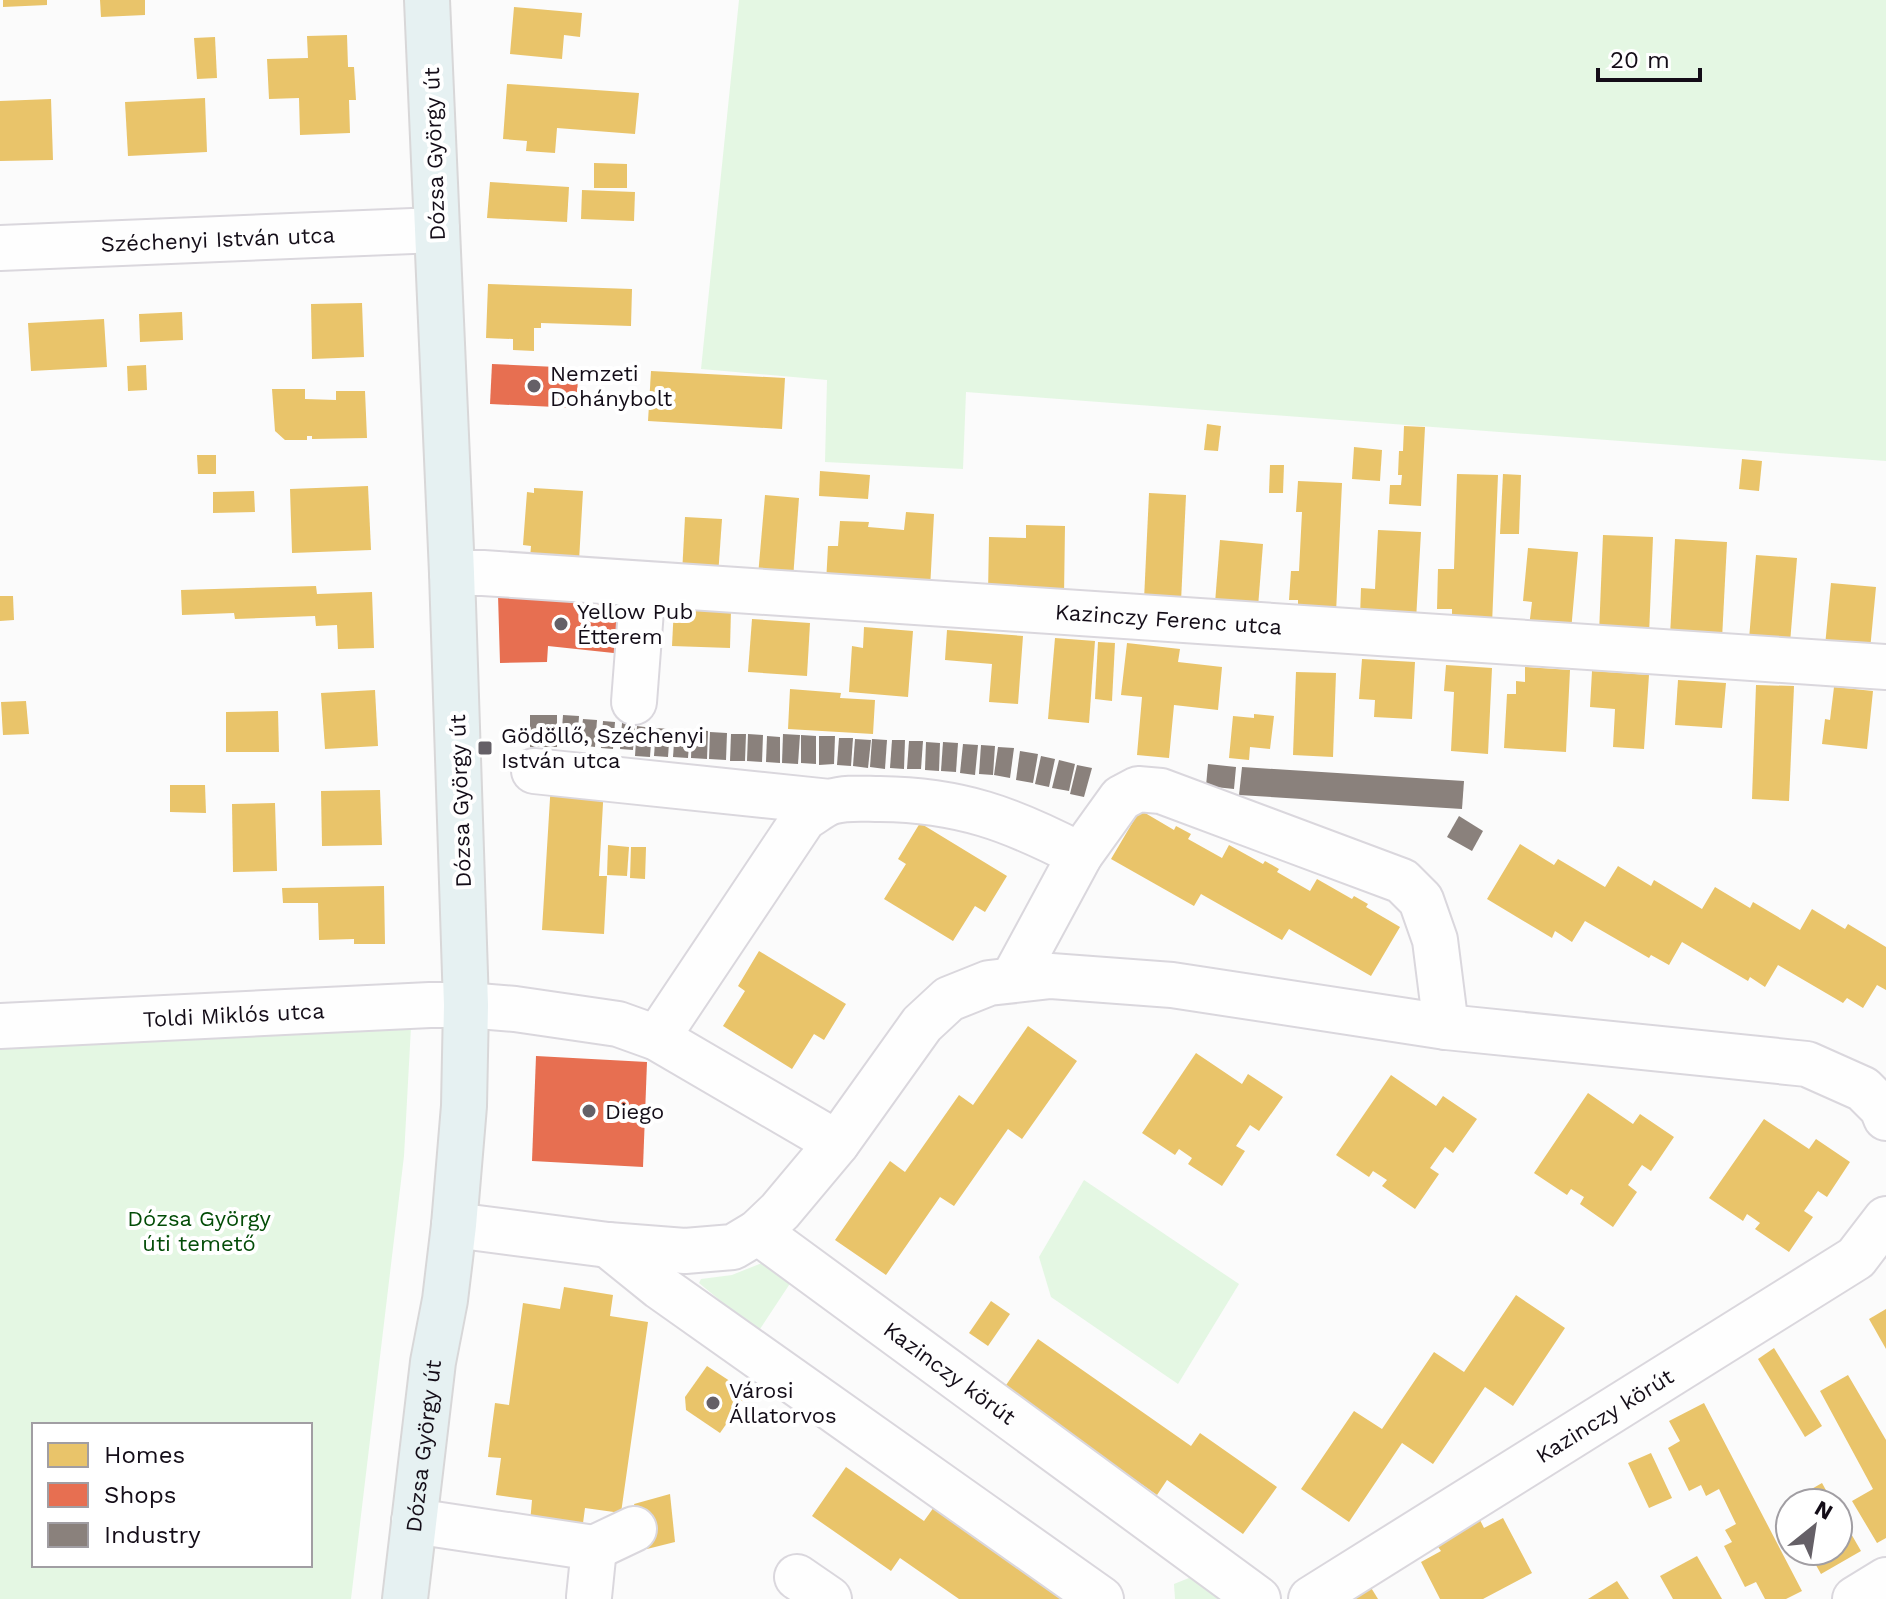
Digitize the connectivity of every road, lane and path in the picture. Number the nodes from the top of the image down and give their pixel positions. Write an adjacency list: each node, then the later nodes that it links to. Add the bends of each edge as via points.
1 (427, 0): 2 (main road, Dózsa György út)
2 (437, 230): 3 (street, Széchenyi István utca); 4 (main road, Dózsa György út)
3 (0, 248)
4 (452, 573): 5 (street, Kazinczy Ferenc utca); 12 (main road, Dózsa György út)
5 (643, 584): 6 (street, Kazinczy Ferenc utca); 7 (street)
6 (1886, 667)
7 (634, 702)
8 (534, 771): 9 (street)
9 (830, 802): 10 (street, via 898,799 988,813); 15 (street, via 804,818)
10 (1080, 855): 11 (street); 14 (street, via 1121,798 1138,789 1161,791 1402,881 1421,900 1435,940)
11 (1013, 979): 14 (street, via 1051,976 1172,985); 17 (street, via 949,999 922,1024)
12 (466, 1005): 13 (street, Toldi Miklós utca); 15 (street, via 618,1024); 18 (main road, Dózsa György út)
13 (0, 1026)
14 (1446, 1027): 16 (street, via 1807,1064 1863,1089)
15 (657, 1038): 17 (street)
16 (1886, 1118)
17 (837, 1143): 20 (street)
18 (454, 1225): 21 (street); 22 (main road, Dózsa György út)
19 (1881, 1231): 30 (street, Kazinczy körút, via 1856,1258)
20 (758, 1232): 21 (street, via 733,1247 685,1251); 29 (street, Kazinczy körút)
21 (608, 1245): 28 (street)
22 (414, 1521): 24 (street); 27 (main road, Dózsa György út)
23 (634, 1529): 24 (street)
24 (594, 1548): 26 (street)
25 (1886, 1580): 31 (street)
26 (589, 1597)
27 (405, 1599)
28 (1101, 1599)
29 (1258, 1599)
30 (1311, 1599)
31 (1855, 1599)

